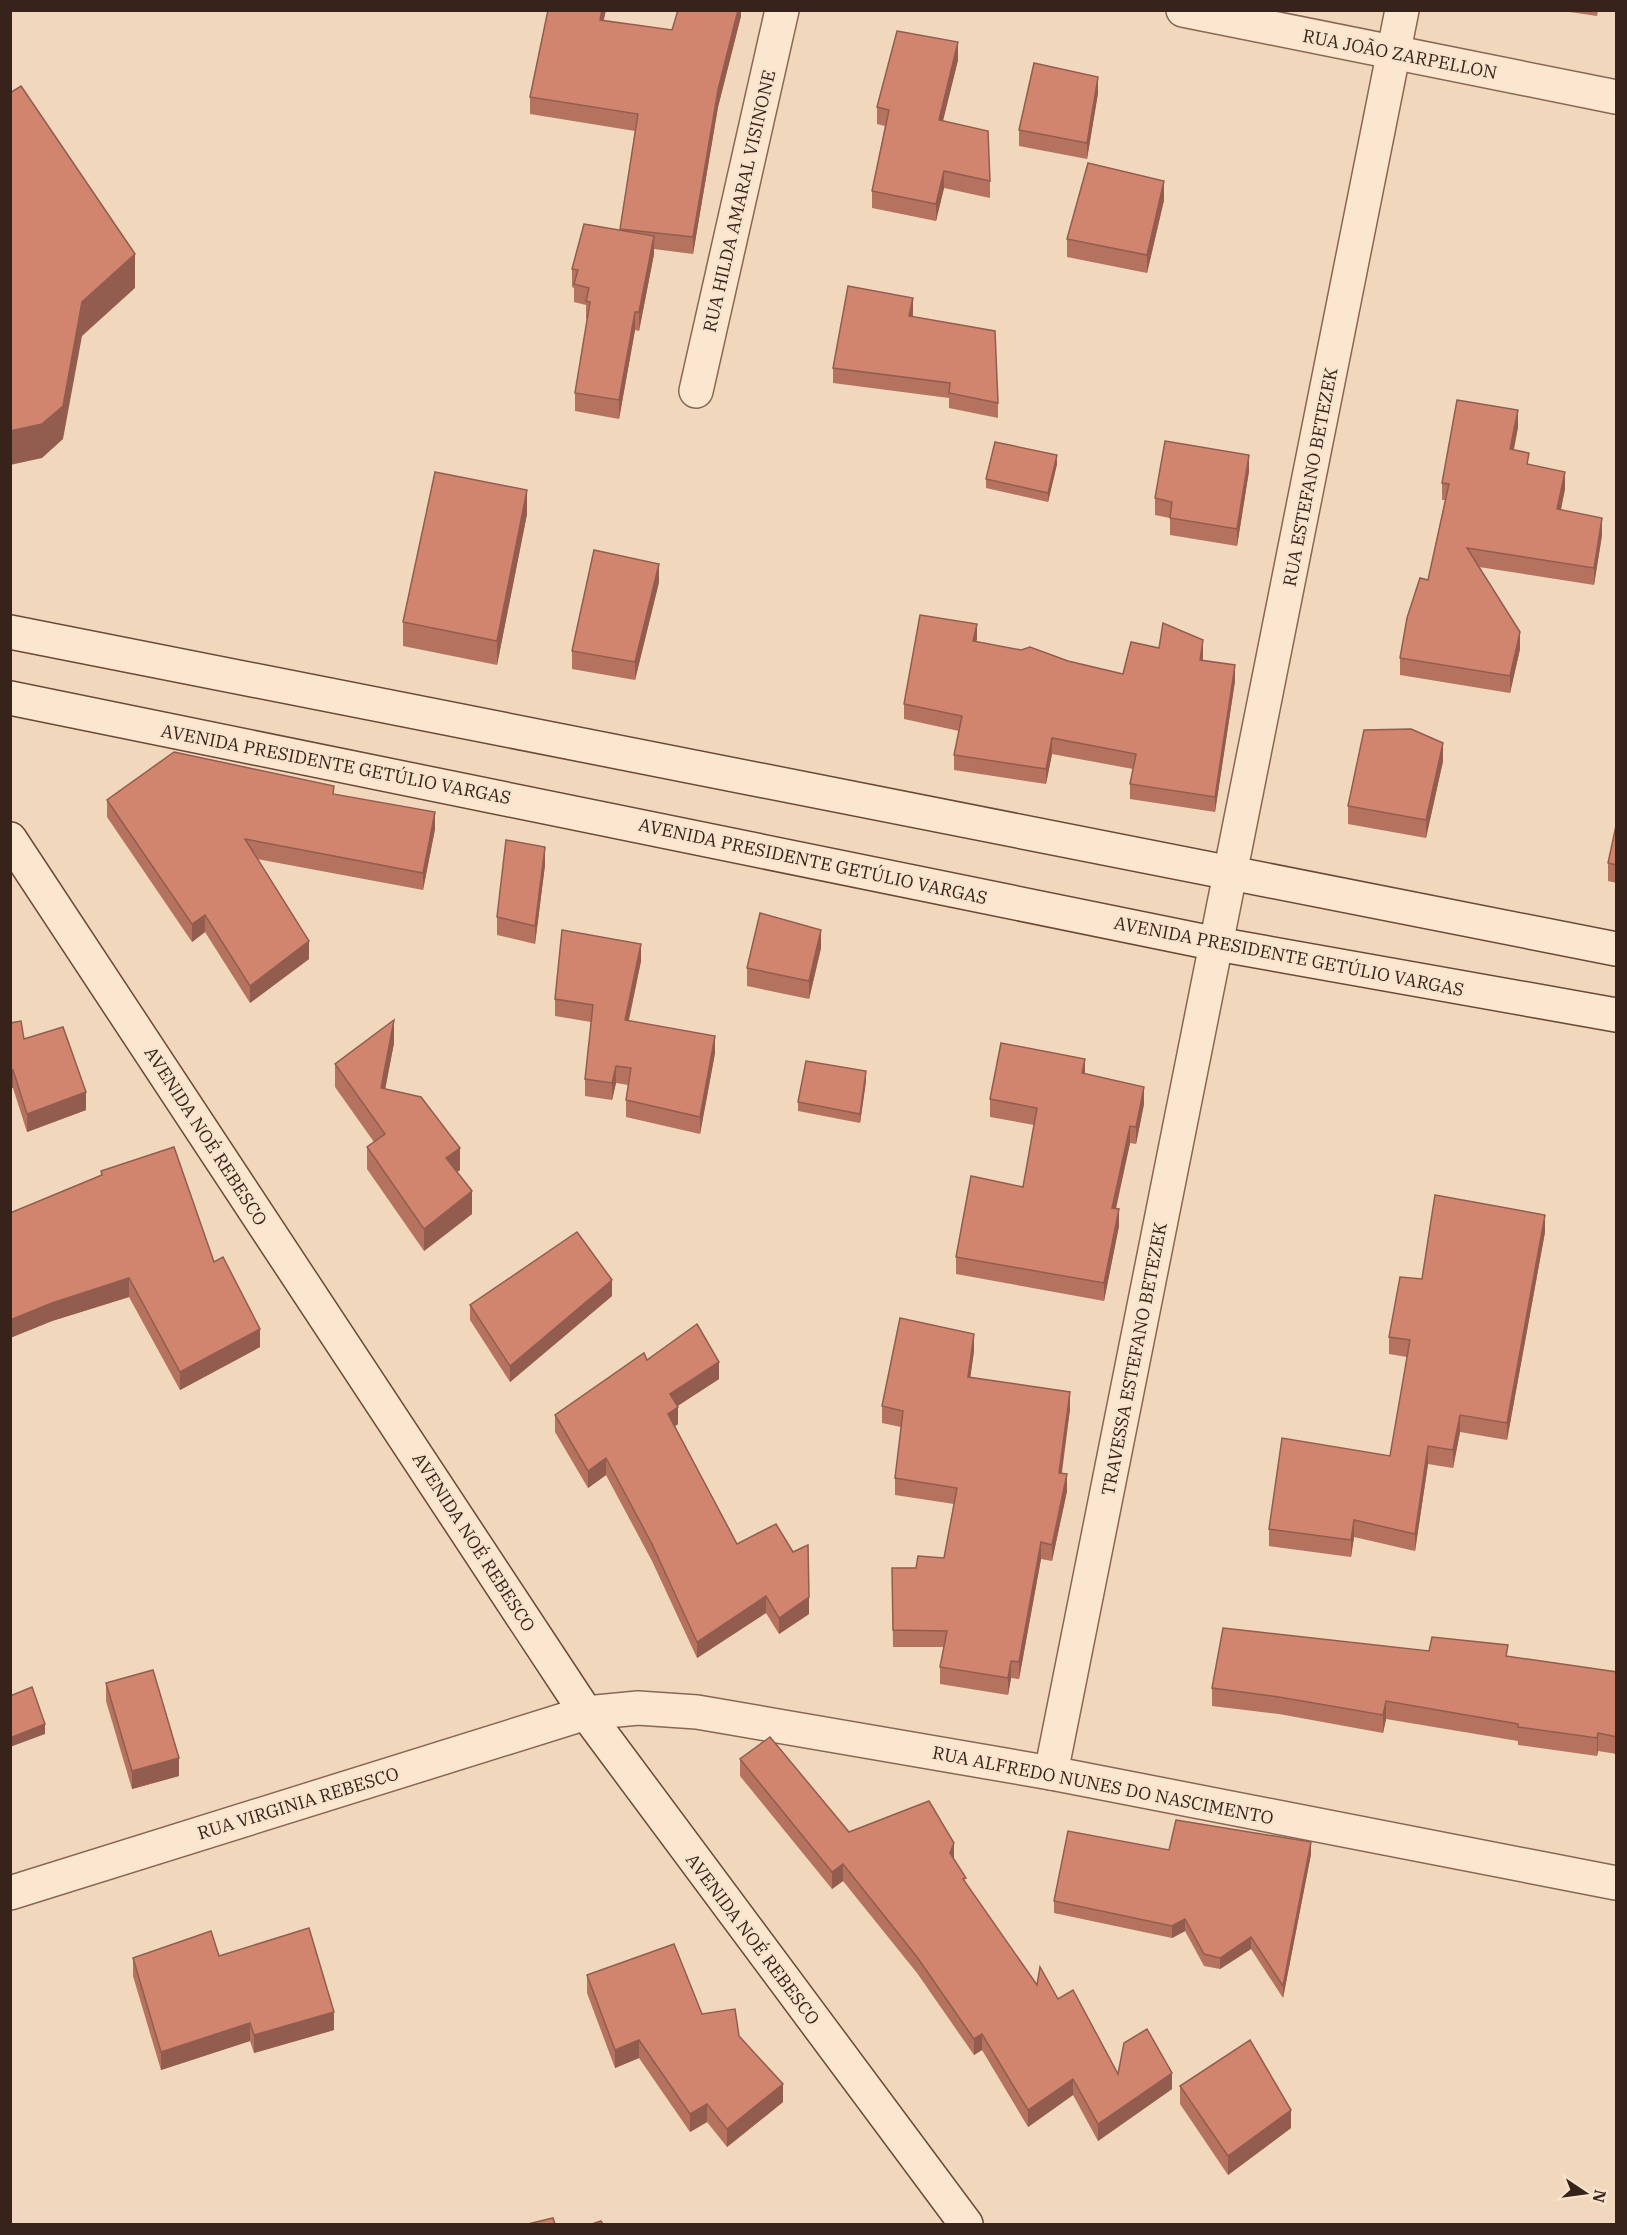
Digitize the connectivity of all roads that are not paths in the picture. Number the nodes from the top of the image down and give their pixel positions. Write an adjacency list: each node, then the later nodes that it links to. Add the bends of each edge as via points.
1 (782, 10): 6 (main road, RUA HILDA AMARAL VISINONE)
2 (1183, 10): 4 (main road, RUA JOÃO ZARPELLON)
3 (1402, 10): 4 (main road, RUA ESTEFANO BETEZEK)
4 (1394, 53): 5 (main road, RUA JOÃO ZARPELLON); 10 (main road, RUA ESTEFANO BETEZEK)
5 (1617, 97)
6 (696, 391)
7 (10, 632): 10 (main road)
8 (10, 698): 11 (main road, AVENIDA PRESIDENTE GETÚLIO VARGAS)
9 (10, 839): 14 (main road, AVENIDA NOÉ REBESCO)
10 (1232, 873): 11 (main road, RUA ESTEFANO BETEZEK); 12 (main road)
11 (1217, 944): 13 (main road, AVENIDA PRESIDENTE GETÚLIO VARGAS); 15 (main road, TRAVESSA ESTEFANO BETEZEK)
12 (1617, 949)
13 (1617, 1015)
14 (586, 1713): 15 (main road, RUA ALFREDO NUNES DO NASCIMENTO, via 638,1708 697,1713); 17 (main road, RUA VIRGINIA REBESCO); 18 (main road, AVENIDA NOÉ REBESCO)
15 (1051, 1773): 16 (main road, RUA ALFREDO NUNES DO NASCIMENTO)
16 (1617, 1882)
17 (10, 1893)
18 (966, 2224)

